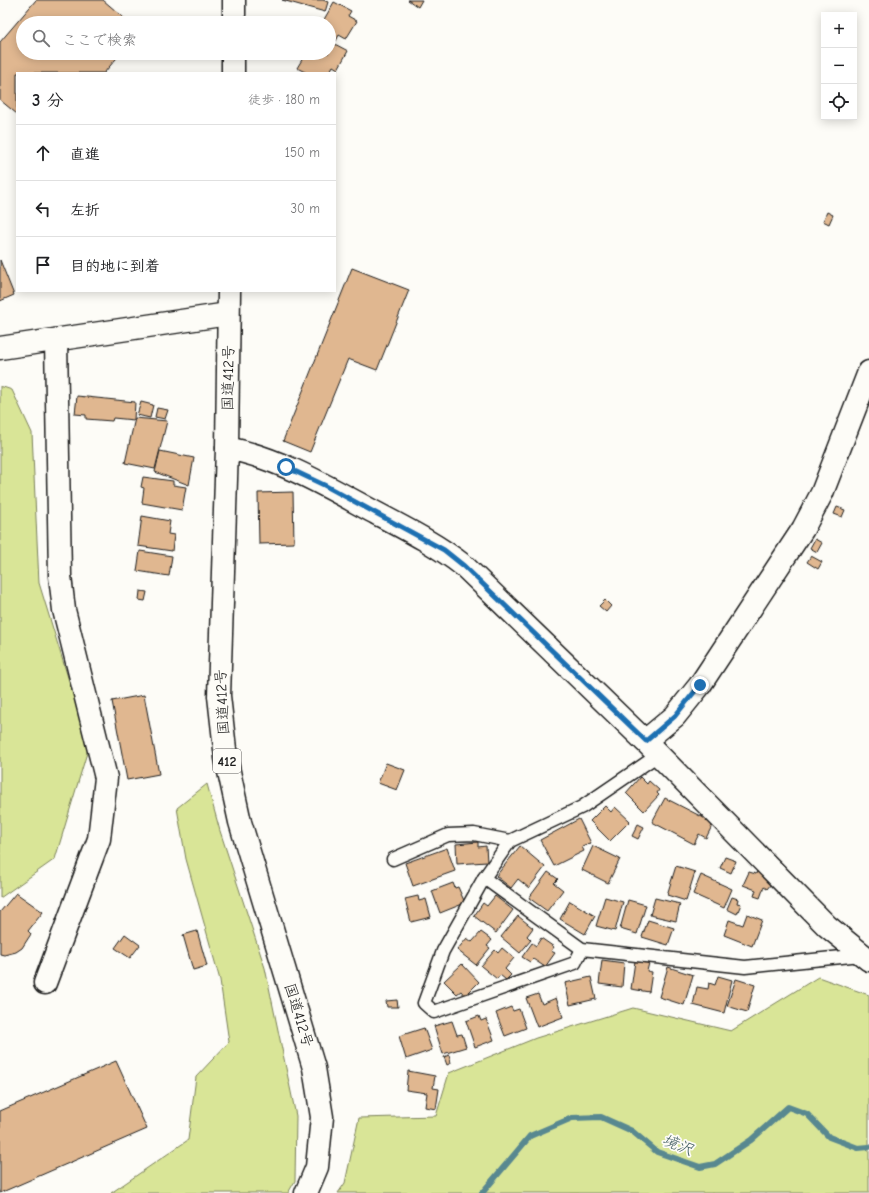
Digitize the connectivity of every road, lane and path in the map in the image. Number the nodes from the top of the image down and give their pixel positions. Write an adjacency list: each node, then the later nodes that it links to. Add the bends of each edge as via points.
1 (234, 0): 2 (main road)
2 (234, 16)
3 (233, 60): 4 (main road)
4 (233, 72)
5 (229, 292): 6 (main road, 国道412号 / 412)
6 (228, 314): 7 (main road); 10 (main road, 国道412号 / 412)
7 (56, 340): 8 (main road); 17 (main road, via 60,576 64,610 106,778 98,839)
8 (0, 348)
9 (869, 372): 11 (main road, via 822,493 803,529 700,685)
10 (227, 448): 11 (main road, via 249,452 286,467 444,550 470,571); 18 (main road, 国道412号 / 412, via 219,696 226,758 240,822 314,1068 322,1117 317,1167)
11 (652, 748): 12 (lane, via 582,807); 16 (main road, via 827,926)
12 (510, 842): 13 (lane, via 474,834 448,835); 14 (lane)
13 (393, 859)
14 (484, 878): 15 (lane); 15 (lane, via 443,952 424,1003 434,1012 575,963)
15 (582, 949): 16 (lane, via 745,967)
16 (865, 957)
17 (45, 983)
18 (306, 1193)

